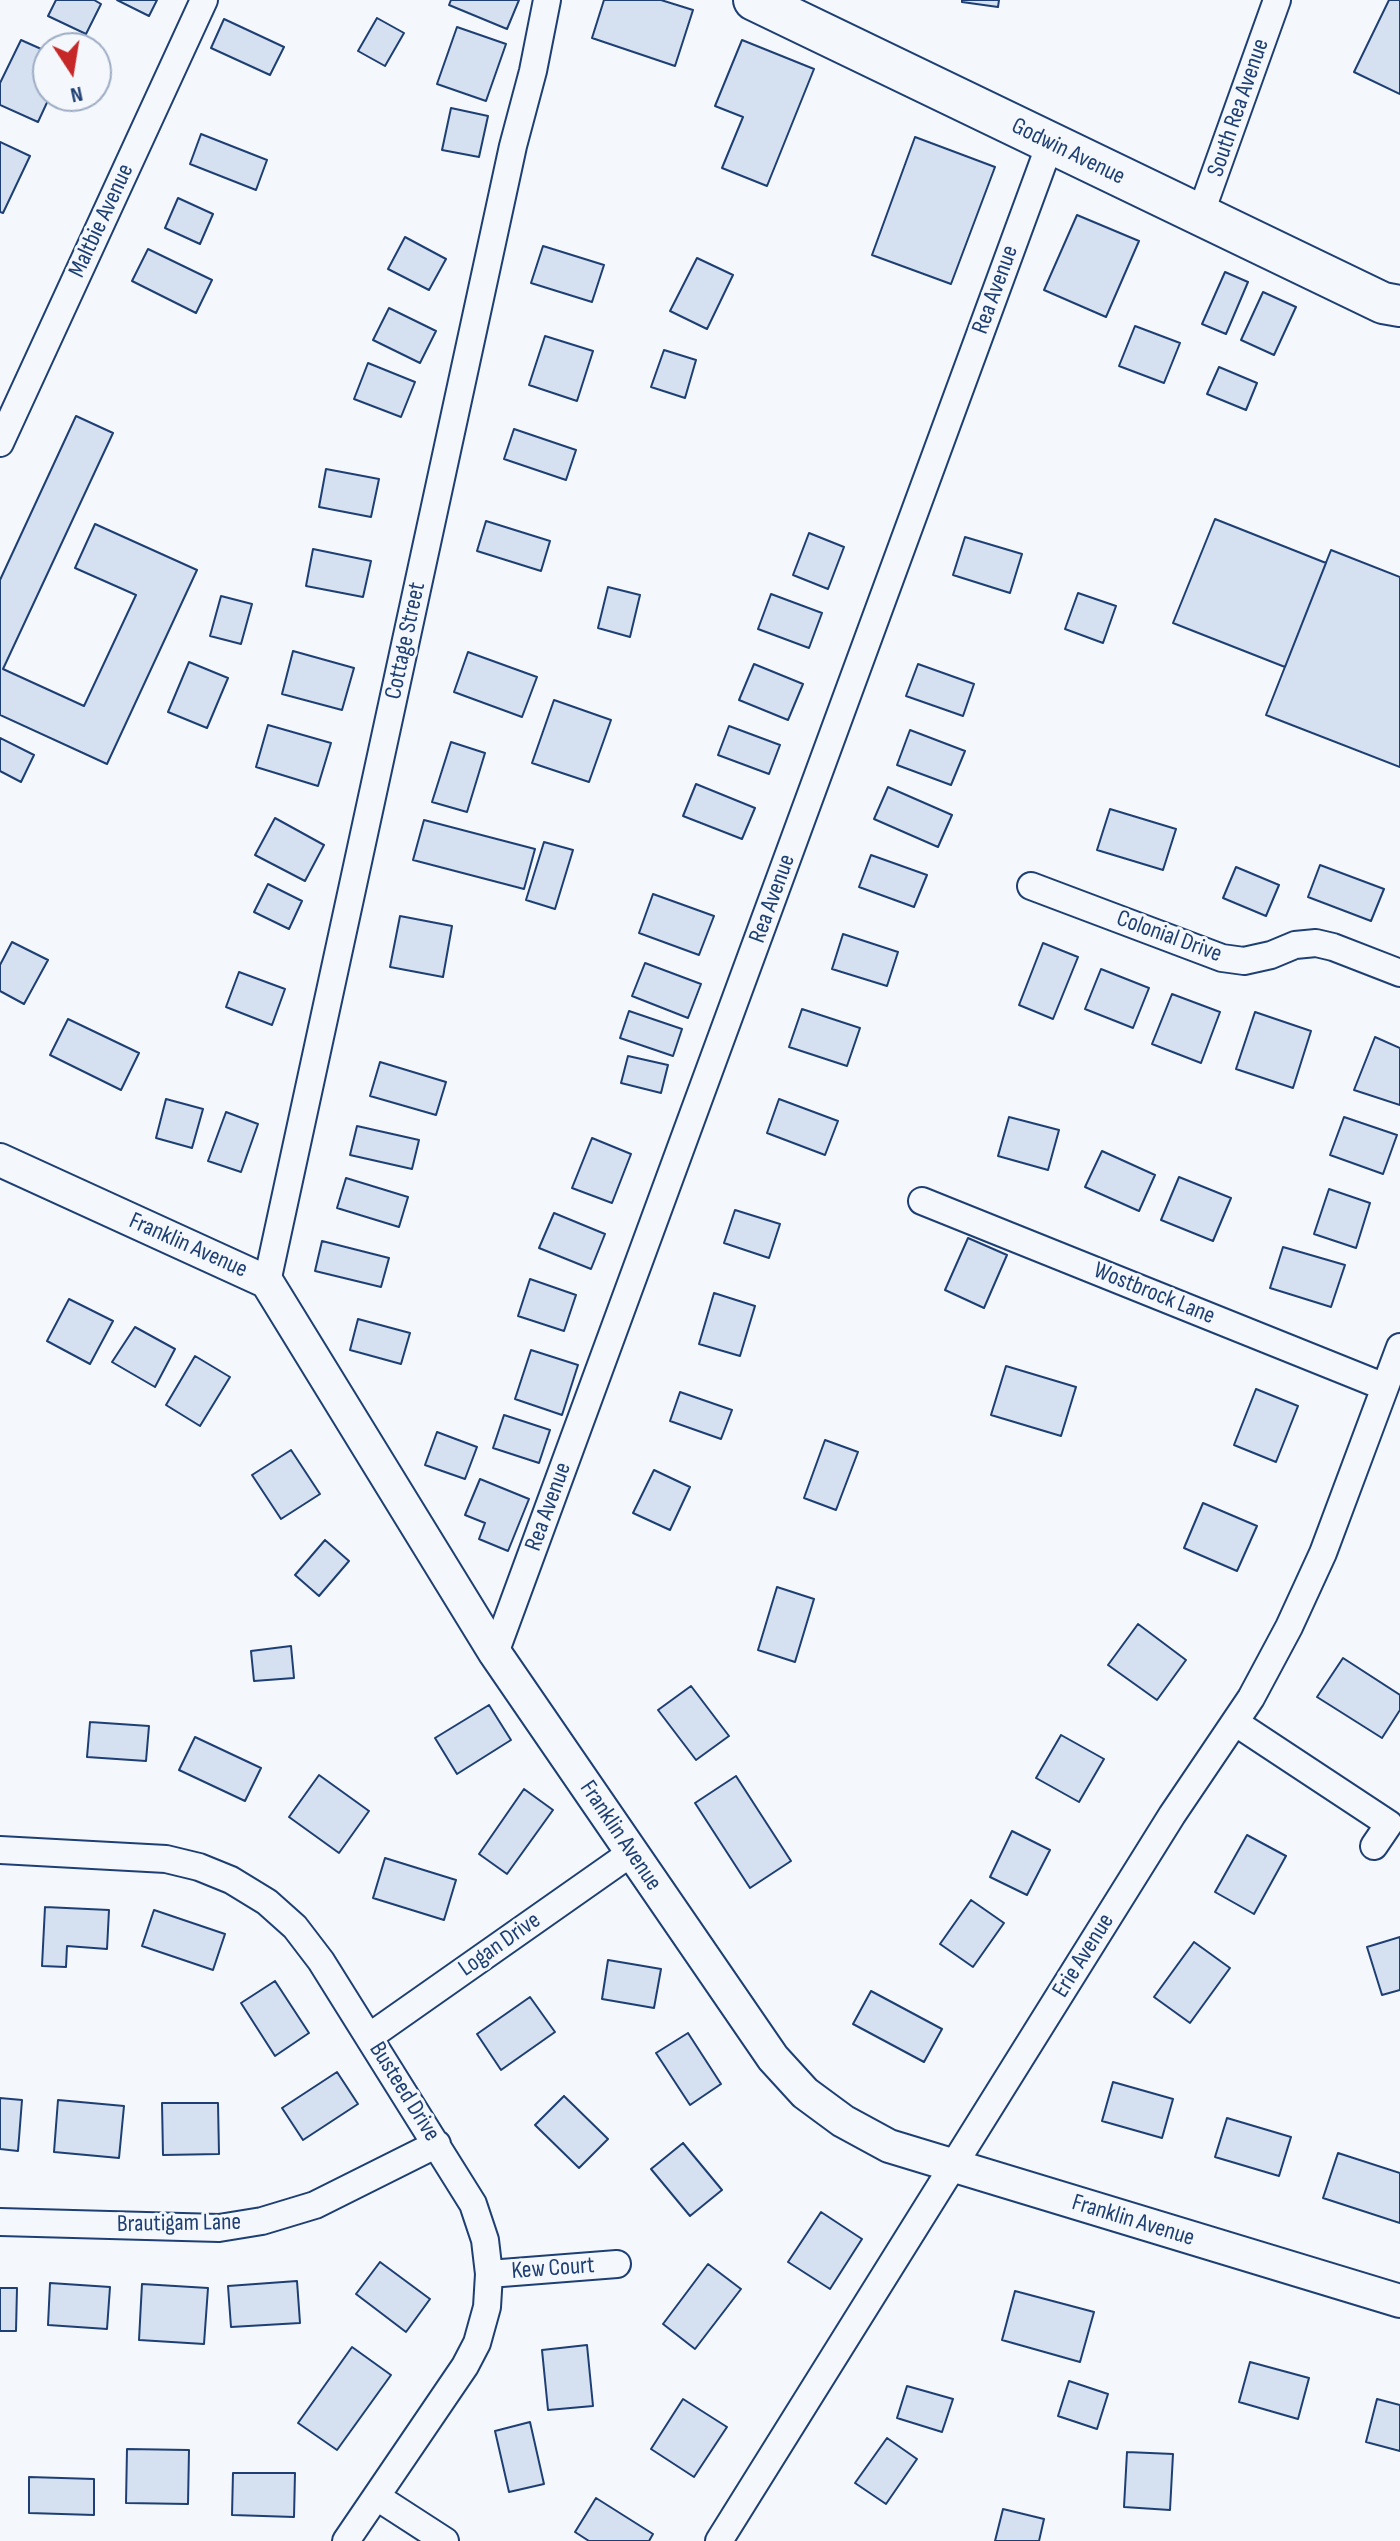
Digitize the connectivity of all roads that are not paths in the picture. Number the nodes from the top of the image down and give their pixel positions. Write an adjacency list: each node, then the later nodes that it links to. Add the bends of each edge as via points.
1 (204, 0): 8 (street, Maltbie Avenue)
2 (547, 0): 13 (street, Cottage Street)
3 (754, 0): 5 (main road, Godwin Avenue)
4 (1277, 0): 6 (street, South Rea Avenue)
5 (1050, 144): 6 (main road, Godwin Avenue); 16 (street, Rea Avenue)
6 (1200, 215): 7 (main road, Godwin Avenue)
7 (1394, 310)
8 (0, 443)
9 (1031, 886): 10 (street, Colonial Drive, via 1222,958 1244,961 1316,943)
10 (1400, 973)
11 (0, 1160): 13 (street, Franklin Avenue)
12 (922, 1201): 15 (street, Wostbrock Lane)
13 (267, 1282): 16 (street, Franklin Avenue)
14 (1400, 1347): 15 (street, Erie Avenue)
15 (1385, 1387): 17 (street, Erie Avenue, via 1323,1553)
16 (495, 1653): 20 (street, Franklin Avenue)
17 (1236, 1723): 18 (street, via 1389,1824); 23 (street, Erie Avenue, via 1172,1815)
18 (1374, 1846)
19 (0, 1850): 21 (street, Busteed Drive, via 166,1859 231,1880 295,1927)
20 (631, 1853): 21 (street, Logan Drive); 23 (street, Franklin Avenue, via 773,2058 805,2093 889,2146)
21 (369, 2037): 22 (street, Busteed Drive)
22 (437, 2144): 24 (street, Brautigam Lane, via 315,2205 262,2221 219,2228); 26 (street, Busteed Drive, via 473,2204)
23 (953, 2166): 27 (street, Franklin Avenue); 31 (street, Erie Avenue)
24 (0, 2222)
25 (617, 2264): 26 (street, Kew Court)
26 (489, 2274): 28 (street, Busteed Drive, via 477,2343)
27 (1400, 2301)
28 (377, 2497): 29 (street, Busteed Drive); 30 (street)
29 (346, 2541)
30 (445, 2541)
31 (719, 2541)

